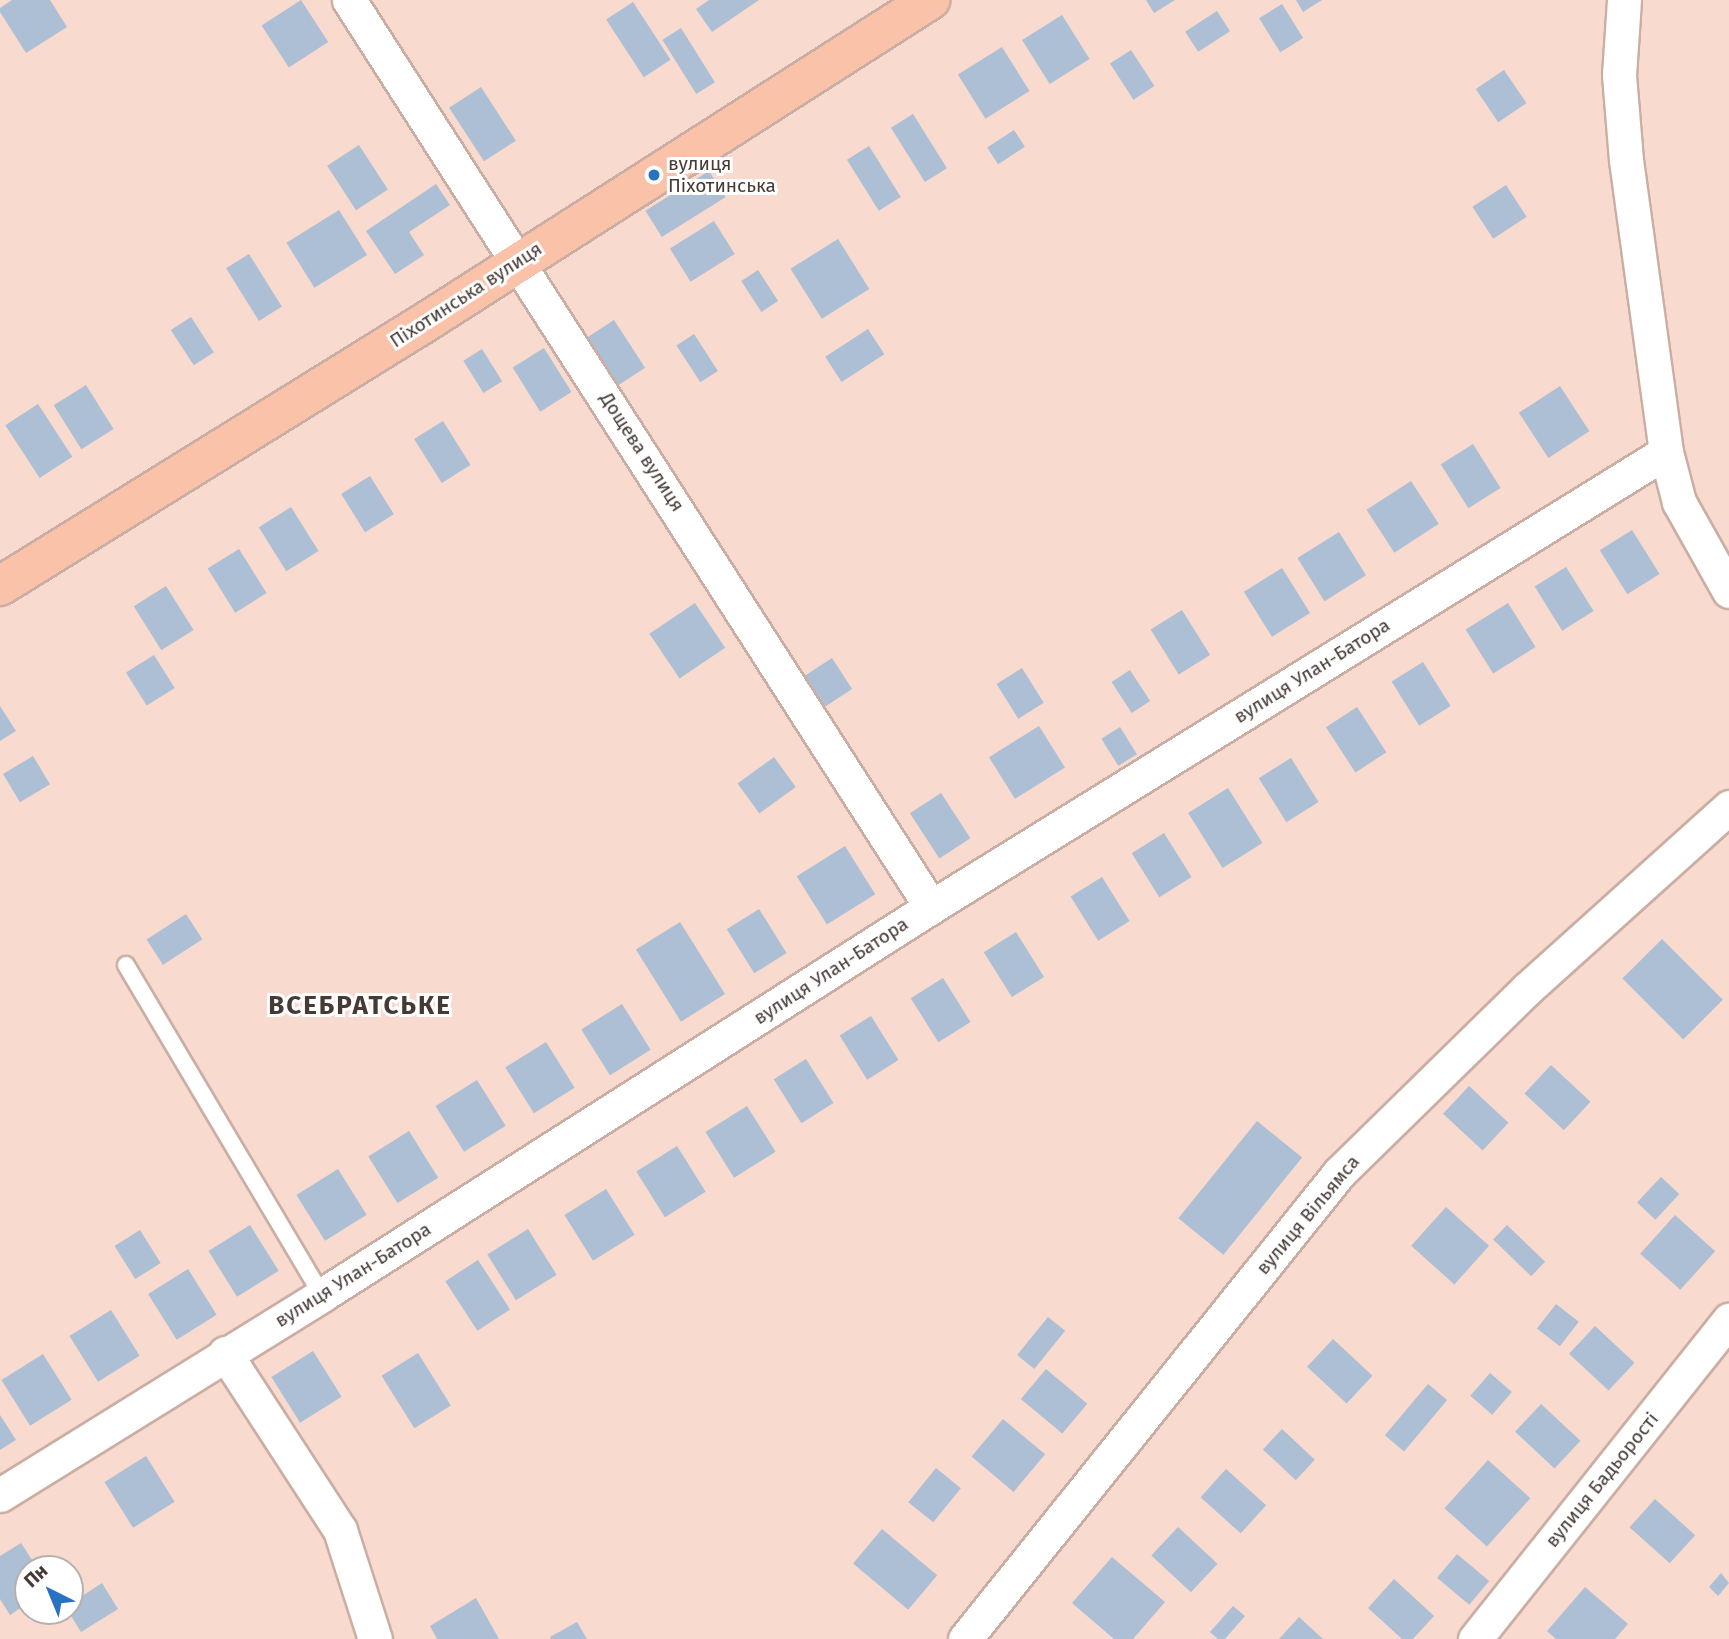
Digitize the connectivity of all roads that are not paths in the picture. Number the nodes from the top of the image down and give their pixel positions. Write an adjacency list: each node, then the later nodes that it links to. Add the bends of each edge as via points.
1 (349, 0): 4 (street, Дощева вулиця)
2 (930, 0): 4 (main road, Піхотинська вулиця)
3 (1624, 0): 5 (street, via 1619,75 1626,160)
4 (519, 261): 6 (main road, Піхотинська вулиця); 9 (street, Дощева вулиця)
5 (1666, 452): 7 (street, via 1679,502); 9 (street, вулиця Улан-Батора)
6 (0, 586)
7 (1729, 591)
8 (1729, 807): 16 (street, вулиця Вільямса, via 1527,989 1339,1173)
9 (931, 906): 11 (street, вулиця Улан-Батора)
10 (126, 965): 11 (lane)
11 (322, 1295): 13 (street, вулиця Улан-Батора)
12 (1729, 1320): 17 (street, вулиця Бадьорості)
13 (225, 1353): 14 (street, вулиця Улан-Батора); 15 (street, via 340,1530)
14 (0, 1495)
15 (375, 1639)
16 (965, 1639)
17 (1475, 1639)

